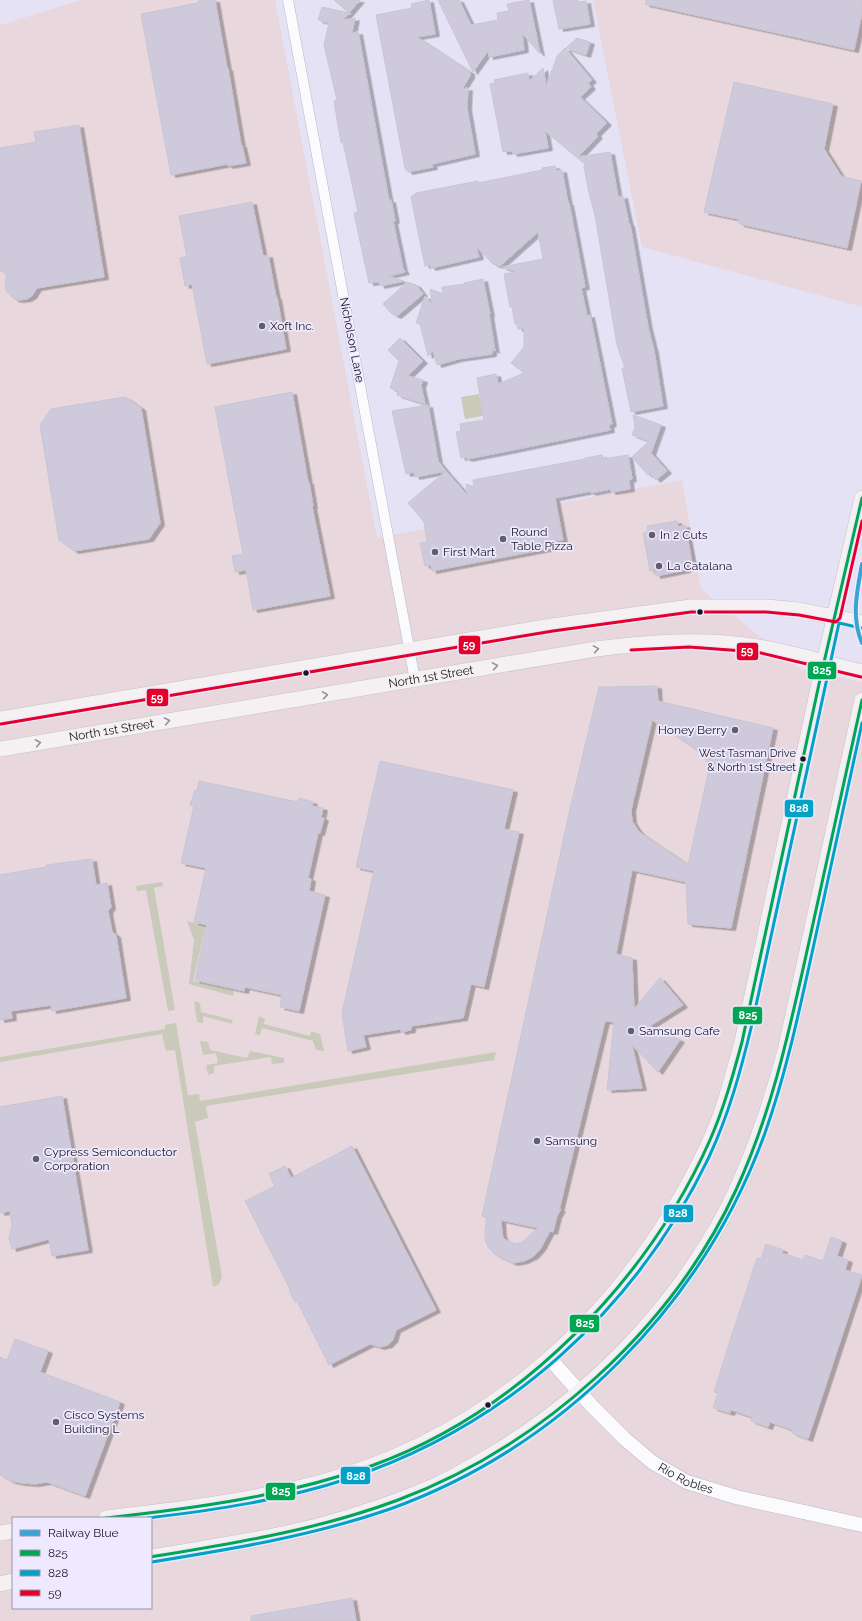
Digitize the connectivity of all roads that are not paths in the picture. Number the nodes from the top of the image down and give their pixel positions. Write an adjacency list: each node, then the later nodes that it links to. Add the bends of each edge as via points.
1 (288, 0): 5 (street, Nicholson Lane)
2 (862, 498): 3 (main road)
3 (835, 617): 4 (main road); 5 (main road, via 766,607 691,607 552,626); 6 (main road)
4 (862, 623)
5 (409, 650): 8 (street, Nicholson Lane); 10 (main road)
6 (824, 663): 7 (main road, North 1st Street); 8 (main road, North 1st Street, one-way to 6, via 596,649 658,643 690,642 758,647); 12 (main road, via 742,1042 720,1117 685,1190 641,1260 597,1313)
7 (862, 672)
8 (415, 680): 11 (main road, North 1st Street, one-way to 8)
9 (862, 700): 13 (main road, via 785,1051 761,1132 725,1212 678,1286 629,1346)
10 (0, 719)
11 (0, 749)
12 (550, 1359): 13 (street, Rio Robles); 14 (main road, via 500,1399 472,1416 398,1455 358,1470 274,1493)
13 (579, 1391): 15 (street, Rio Robles, via 645,1456 687,1482 742,1498); 18 (main road, via 526,1433 465,1470 388,1504 330,1523)
14 (114, 1517)
15 (862, 1525)
16 (12, 1531): 17 (main road)
17 (0, 1533)
18 (152, 1558)
19 (12, 1581): 20 (main road)
20 (0, 1584)

